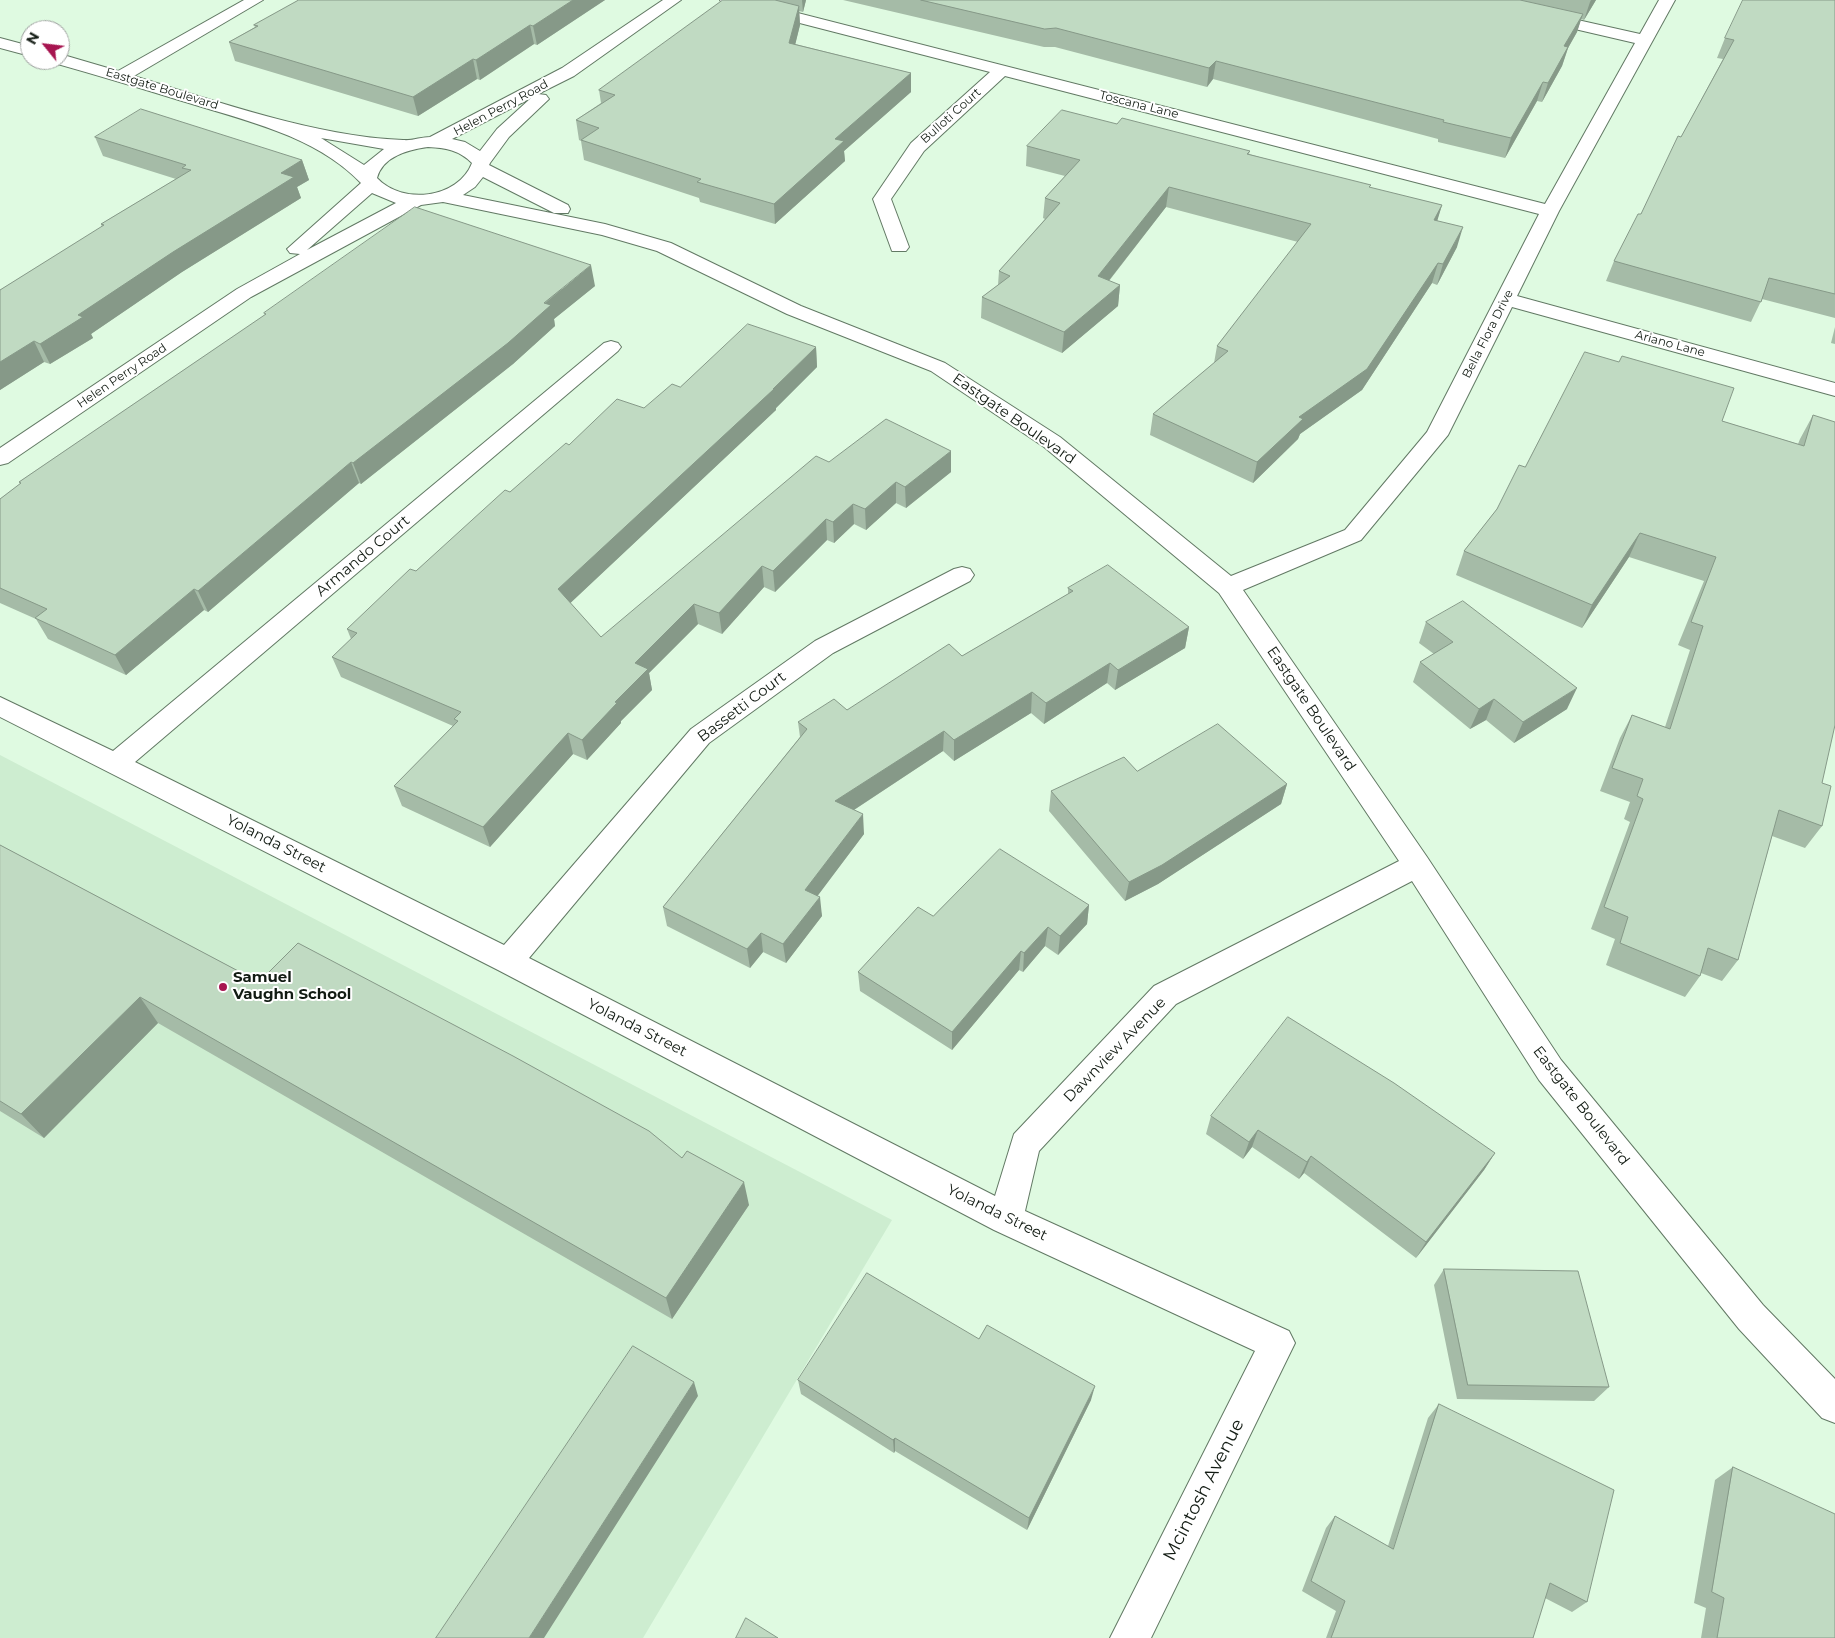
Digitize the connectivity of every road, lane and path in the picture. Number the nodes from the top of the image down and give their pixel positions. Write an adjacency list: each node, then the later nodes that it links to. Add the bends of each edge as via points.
1 (255, 0): 12 (street)
2 (673, 0): 11 (street, Helen Perry Road)
3 (728, 0): 10 (street, Toscana Lane)
4 (1667, 0): 6 (street, Bella Flora Drive)
5 (1530, 15): 6 (street)
6 (1646, 40): 20 (street, Bella Flora Drive)
7 (0, 42): 8 (street)
8 (20, 48)
9 (70, 62): 12 (street, Eastgate Boulevard)
10 (1002, 70): 20 (street, Toscana Lane); 22 (street, Bulloti Court, via 917,147 882,199)
11 (568, 72): 14 (street, Helen Perry Road); 16 (street, Helen Perry Road, via 503,133)
12 (121, 76): 13 (street, Eastgate Boulevard)
13 (264, 120): 15 (street, Eastgate Boulevard, via 364,142); 17 (street, Eastgate Boulevard, via 326,148)
14 (433, 142): 15 (street); 16 (street, Eastgate Boulevard, via 456,144 473,151)
15 (408, 146): 17 (street, Helen Perry Road, via 386,154 372,166)
16 (481, 165): 18 (street, Helen Perry Road, via 478,175 464,187); 21 (street, Eastgate Boulevard)
17 (369, 181): 19 (street, Eastgate Boulevard, via 375,190 393,197); 23 (street, Helen Perry Road, via 333,219)
18 (443, 196): 19 (street); 21 (street, Eastgate Boulevard)
19 (417, 200): 23 (street, Helen Perry Road)
20 (1550, 211): 24 (street, Bella Flora Drive)
21 (605, 230): 29 (street, Eastgate Boulevard, via 664,248 794,310 938,367 1052,442)
22 (899, 247)
23 (244, 293): 27 (street, Helen Perry Road)
24 (1505, 299): 26 (street, Ariano Lane); 29 (street, Bella Flora Drive, via 1436,435 1354,535)
25 (611, 347): 31 (street, Armando Court)
26 (1835, 390)
27 (0, 458)
28 (962, 575): 33 (street, Bassetti Court, via 824,646 700,736)
29 (1228, 586): 32 (street, Eastgate Boulevard)
30 (0, 706): 31 (street, Yolanda Street)
31 (115, 764): 33 (street, Yolanda Street)
32 (1417, 865): 34 (street, Dawnview Avenue, via 1165,995 1025,1144); 36 (street, Eastgate Boulevard, via 1550,1070 1751,1317)
33 (508, 960): 34 (street, Yolanda Street)
34 (1006, 1219): 35 (street, Yolanda Street)
35 (1277, 1343): 37 (street, Mcintosh Avenue)
36 (1835, 1405)
37 (1130, 1638)

